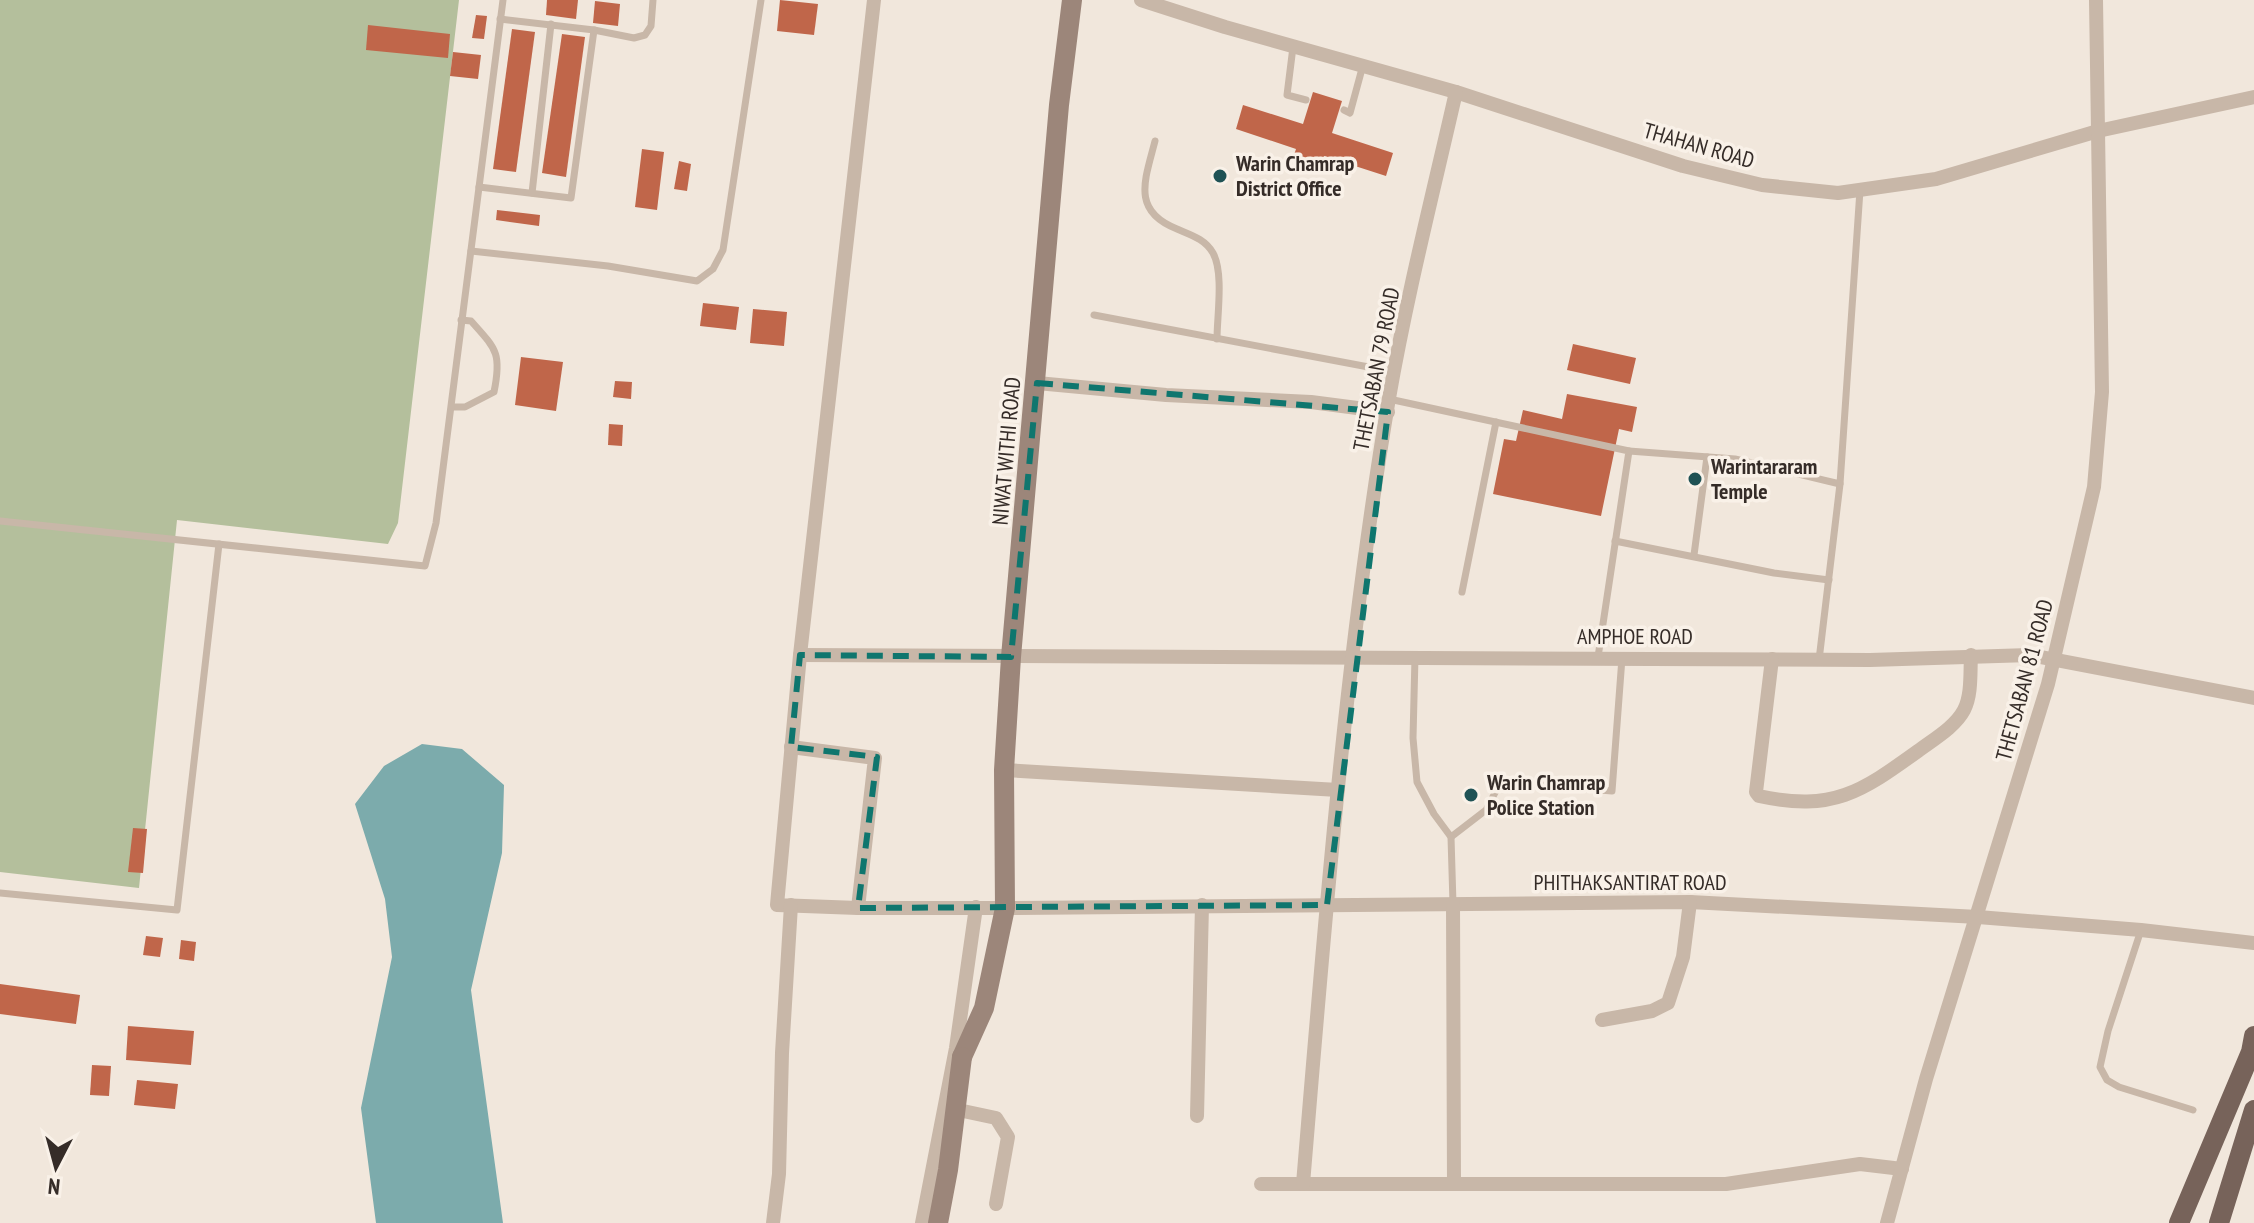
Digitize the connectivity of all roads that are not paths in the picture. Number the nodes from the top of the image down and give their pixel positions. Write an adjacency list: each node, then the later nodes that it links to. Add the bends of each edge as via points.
1 (503, 0): 8 (lane)
2 (653, 0): 10 (lane, via 645,35 634,38)
3 (761, 0): 22 (lane, via 723,250 713,269 697,281)
4 (874, 0): 40 (street)
5 (1072, 0): 27 (main road, NIWAT WITHI ROAD)
6 (1141, 0): 11 (street, THAHAN ROAD)
7 (2096, 0): 17 (street, THETSABAN 81 ROAD)
8 (500, 19): 9 (lane); 19 (lane)
9 (551, 24): 10 (lane); 21 (lane)
10 (594, 30): 21 (lane, via 571,198)
11 (1293, 45): 12 (street, THAHAN ROAD); 15 (lane, via 1287,95)
12 (1363, 65): 13 (street, THAHAN ROAD); 16 (lane, via 1350,113)
13 (1456, 92): 20 (street, THAHAN ROAD, via 1723,176 1808,190); 26 (street, THETSABAN 79 ROAD)
14 (2254, 97): 17 (street, THAHAN ROAD)
15 (1306, 100)
16 (1344, 110)
17 (2098, 131): 20 (street, THAHAN ROAD, via 1936,179); 49 (street, THETSABAN 81 ROAD, via 2102,392 2094,487)
18 (1155, 141): 25 (lane, via 1145,177 1146,202 1156,219 1201,240 1214,255)
19 (479, 187): 21 (lane); 22 (lane)
20 (1860, 190): 33 (lane)
21 (532, 193)
22 (471, 251): 24 (lane)
23 (1094, 315): 25 (lane)
24 (461, 320): 29 (lane); 29 (lane, via 471,321 496,349 498,374 494,392 465,407)
25 (1217, 339): 26 (lane)
26 (1395, 372): 28 (street, THETSABAN 79 ROAD)
27 (1037, 383): 28 (street); 42 (main road, NIWAT WITHI ROAD)
28 (1389, 405): 30 (lane); 43 (street, THETSABAN 79 ROAD)
29 (452, 407): 36 (lane, via 425,566)
30 (1496, 422): 31 (lane); 39 (lane)
31 (1629, 451): 32 (lane); 35 (lane)
32 (1707, 457): 33 (lane); 37 (lane)
33 (1840, 484): 38 (lane)
34 (0, 521): 36 (lane)
35 (1615, 541): 37 (lane); 45 (lane)
36 (219, 544): 55 (lane, via 177,910)
37 (1694, 555): 38 (lane)
38 (1829, 580): 48 (lane)
39 (1462, 592)
40 (800, 655): 42 (street, AMPHOE ROAD); 51 (street)
41 (1971, 655): 47 (street, via 1966,706 1955,722 1869,785 1845,797 1815,802 1757,794); 48 (street, AMPHOE ROAD); 49 (street, AMPHOE ROAD)
42 (1011, 657): 43 (street, AMPHOE ROAD); 52 (main road, NIWAT WITHI ROAD)
43 (1353, 657): 44 (street, AMPHOE ROAD); 53 (street, THETSABAN 79 ROAD)
44 (1415, 657): 45 (street, AMPHOE ROAD); 54 (lane, via 1417,782)
45 (1598, 657): 46 (street, AMPHOE ROAD)
46 (1622, 657): 47 (street, AMPHOE ROAD); 54 (lane, via 1612,791 1528,784 1498,787 1486,810)
47 (1772, 659): 48 (street, AMPHOE ROAD)
48 (1819, 660)
49 (2054, 660): 50 (street, AMPHOE ROAD); 64 (street, THETSABAN 81 ROAD)
50 (2254, 698)
51 (791, 747): 58 (street, via 777,905); 62 (street, via 875,758)
52 (1004, 770): 53 (street); 63 (main road, NIWAT WITHI ROAD)
53 (1338, 790): 60 (street, THETSABAN 79 ROAD)
54 (1451, 837): 57 (lane)
55 (0, 893)
56 (1690, 902): 57 (street, PHITHAKSANTIRAT ROAD); 64 (street, PHITHAKSANTIRAT ROAD); 67 (street, via 1683,957 1668,1003)
57 (1453, 904): 60 (street, PHITHAKSANTIRAT ROAD); 74 (street)
58 (791, 905): 62 (street, PHITHAKSANTIRAT ROAD); 78 (street)
59 (1202, 905): 60 (street, PHITHAKSANTIRAT ROAD); 63 (street, PHITHAKSANTIRAT ROAD); 72 (street)
60 (1327, 905): 76 (street, THETSABAN 79 ROAD)
61 (976, 907): 62 (street, PHITHAKSANTIRAT ROAD); 63 (street, PHITHAKSANTIRAT ROAD); 69 (street)
62 (858, 908)
63 (1005, 908): 80 (main road, NIWAT WITHI ROAD, bridge, via 984,1008 962,1057)
64 (1978, 917): 65 (street, PHITHAKSANTIRAT ROAD); 73 (street, THETSABAN 81 ROAD)
65 (2141, 930): 66 (street, PHITHAKSANTIRAT ROAD); 70 (lane, via 2100,1067 2119,1087)
66 (2254, 943)
67 (1602, 1020)
68 (2253, 1045): 82 (main road)
69 (945, 1108): 77 (street, via 996,1118 1008,1137); 79 (street)
70 (2193, 1110)
71 (2254, 1110): 83 (main road)
72 (1197, 1116)
73 (1902, 1169): 74 (street, via 1860,1164 1726,1184); 81 (street, THETSABAN 81 ROAD)
74 (1454, 1183): 76 (street)
75 (1261, 1184): 76 (street)
76 (1303, 1184)
77 (996, 1204)
78 (773, 1223)
79 (922, 1223)
80 (938, 1223)
81 (1887, 1223)
82 (2179, 1223)
83 (2219, 1223)

